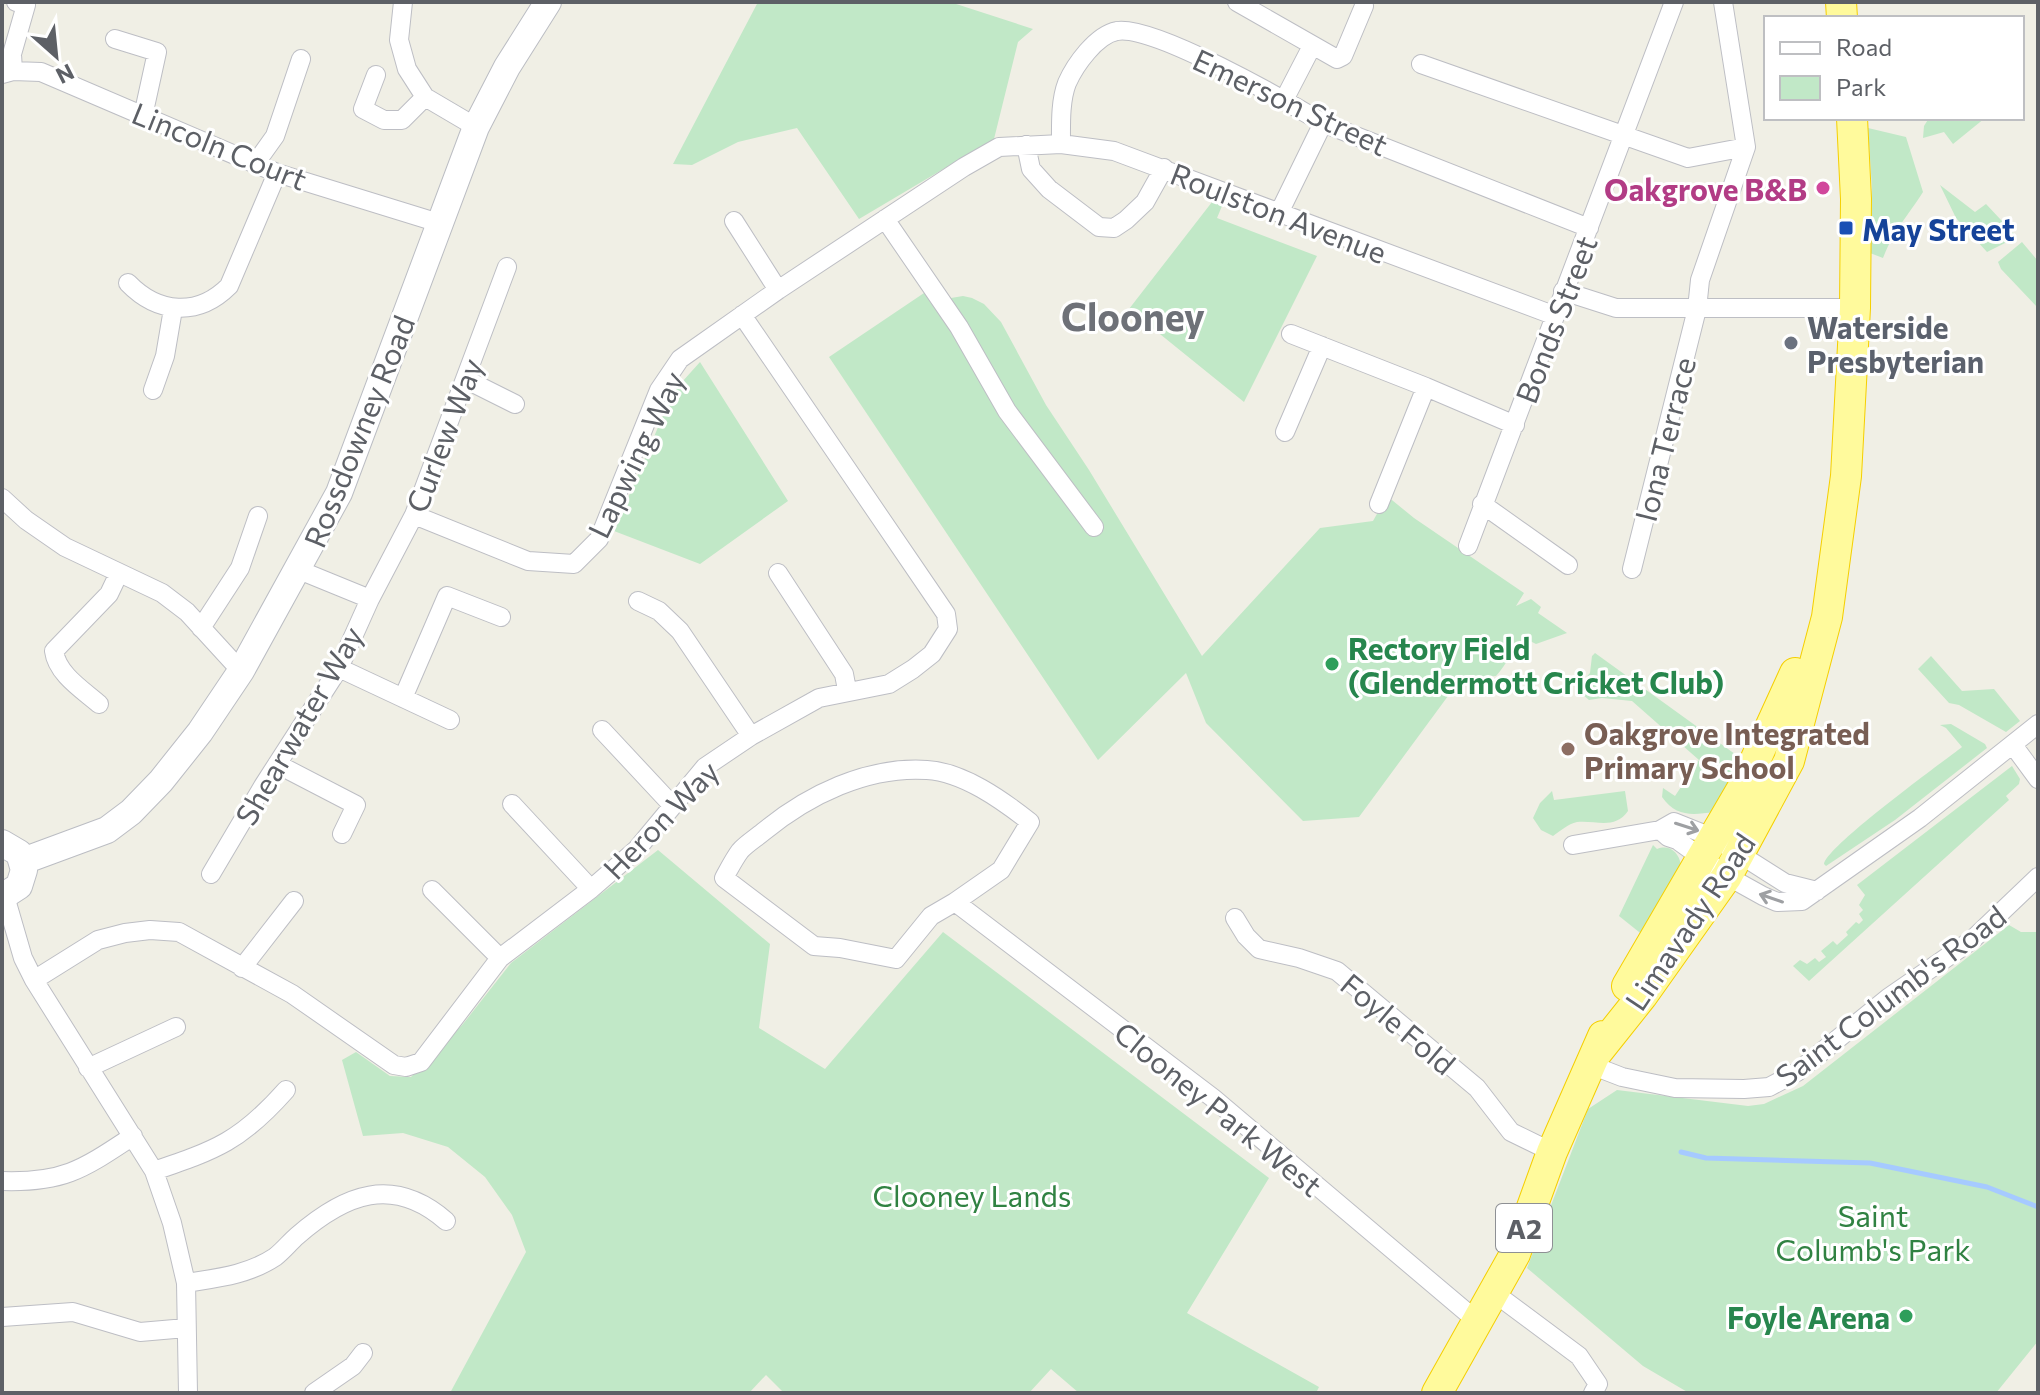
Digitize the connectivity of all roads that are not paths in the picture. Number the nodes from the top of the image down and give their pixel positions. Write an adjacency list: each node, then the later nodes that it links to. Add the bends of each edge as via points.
1 (16, 2): 12 (street, via 26,5)
2 (403, 2): 14 (street, via 399,40 407,69)
3 (548, 2): 19 (main road, Rossdowney Road)
4 (1237, 2): 9 (street)
5 (1674, 2): 20 (street, Bonds Street)
6 (1723, 2): 24 (street)
7 (1364, 6): 9 (street, via 1343,56 1337,59)
8 (115, 39): 16 (street, via 157,52)
9 (1312, 46): 15 (street)
10 (301, 59): 25 (street, via 275,136)
11 (1421, 64): 20 (street)
12 (7, 72): 16 (street, Lincoln Court, via 41,72)
13 (376, 75): 14 (street, via 363,109 384,120 402,120)
14 (425, 97): 19 (street)
15 (1284, 100): 18 (street, Emerson Street); 21 (street, Emerson Street, via 1147,34 1115,31 1088,51 1067,84)
16 (143, 116): 25 (street, Lincoln Court)
17 (1852, 120): 37 (highway, Limavady Road / A2)
18 (1323, 123): 28 (street); 32 (street, Emerson Street)
19 (476, 127): 31 (main road, Rossdowney Road)
20 (1624, 133): 24 (street, via 1688,158); 32 (street, Bonds Street)
21 (1061, 144): 22 (street, Roulston Avenue); 26 (street, Roulston Avenue, via 1114,151)
22 (1026, 145): 23 (street, Roulston Avenue); 26 (street, via 1031,169 1099,227 1114,228 1126,220 1145,202)
23 (999, 147): 29 (street, Lapwing Way)
24 (1746, 147): 39 (street, Iona Terrace, via 1700,280)
25 (255, 164): 27 (street, Lincoln Court)
26 (1164, 168): 28 (street, Roulston Avenue)
27 (277, 173): 31 (street, Lincoln Court); 38 (street, via 229,286 198,306)
28 (1279, 213): 41 (street, Roulston Avenue)
29 (885, 219): 35 (street, Lapwing Way); 55 (street, via 959,327 1007,411)
30 (734, 221): 35 (street)
31 (439, 223): 60 (main road, Rossdowney Road, via 339,493)
32 (1589, 228): 36 (street, Bonds Street)
33 (507, 267): 44 (street, Curlew Way)
34 (128, 283): 38 (street, via 143,298)
35 (778, 290): 40 (street, Lapwing Way)
36 (1563, 291): 39 (street, via 1616,308); 41 (street, Bonds Street)
37 (1855, 308): 39 (street); 57 (highway, Limavady Road / A2)
38 (173, 309): 46 (street)
39 (1697, 309): 59 (street, Iona Terrace)
40 (742, 315): 53 (street, Lapwing Way, via 673,369 659,390 599,539 574,564 528,561); 69 (street, Heron Way, via 946,614 948,629 932,654 913,669 889,684)
41 (1553, 315): 48 (street, Bonds Street)
42 (1291, 334): 43 (street)
43 (1322, 346): 45 (street); 49 (street)
44 (465, 379): 47 (street); 53 (street, Curlew Way)
45 (1426, 387): 48 (street); 51 (street)
46 (153, 390)
47 (515, 404)
48 (1515, 425): 52 (street, Bonds Street)
49 (1285, 432)
50 (2, 498): 61 (street, via 65,547)
51 (1379, 504)
52 (1482, 504): 56 (street, Bonds Street); 58 (street)
53 (414, 515): 63 (street, Curlew Way)
54 (258, 516): 66 (street, via 240,568)
55 (1094, 527)
56 (1468, 546)
57 (1837, 552): 84 (highway, Limavady Road / A2); 84 (highway, Limavady Road / A2, via 1827,617 1789,761)
58 (1568, 565)
59 (1632, 569)
60 (299, 570): 63 (street, Shearwater Way); 68 (main road, Rossdowney Road)
61 (119, 573): 66 (street, via 162,593); 71 (street, via 109,594 54,651 61,668)
62 (778, 573): 69 (street, via 844,674)
63 (370, 599): 67 (street, Shearwater Way)
64 (638, 601): 75 (street, via 659,611 680,631)
65 (501, 617): 70 (street, via 447,596)
66 (201, 628): 68 (street)
67 (339, 668): 70 (street); 77 (street, Shearwater Way)
68 (241, 671): 85 (main road, Rossdowney Road, via 200,732 131,812 107,830)
69 (847, 690): 75 (street, Heron Way, via 819,698)
70 (403, 698): 72 (street)
71 (99, 704)
72 (450, 720)
73 (2038, 724): 76 (street)
74 (602, 730): 80 (street)
75 (751, 736): 80 (street, Heron Way, via 705,767)
76 (2013, 745): 78 (street); 90 (street)
77 (277, 764): 81 (street, via 356,805); 86 (street, Shearwater Way)
78 (2038, 779)
79 (512, 804): 88 (street)
80 (672, 805): 88 (street, Heron Way, via 637,849)
81 (342, 834)
82 (3, 842): 85 (main road)
83 (1573, 845): 84 (street, via 1660,830)
84 (1721, 857): 90 (street); 90 (street, one-way to 84, via 1802,901 1777,902); 99 (highway, Limavady Road / A2, via 1642,996); 99 (highway, Limavady Road / A2, via 1629,982)
85 (23, 861): 91 (main road, via 23,879)
86 (211, 874)
87 (2038, 877): 99 (street, Saint Columb's Road, via 1972,940 1888,998 1797,1072 1769,1087 1675,1088 1622,1077)
88 (591, 889): 95 (street, Heron Way)
89 (432, 890): 95 (street)
90 (1817, 891)
91 (4, 896): 97 (street)
92 (294, 901): 96 (street)
93 (955, 902): 93 (street, via 931,916 896,959 814,946 724,878 741,850 778,819 821,794 889,771 929,770 998,796 1030,822 1001,870); 110 (street, Clooney Park West, via 1213,1098)
94 (1235, 918): 103 (street, Foyle Fold, via 1259,949 1337,971 1477,1088 1511,1132)
95 (500, 958): 96 (street, Heron Way, via 421,1062 406,1067 394,1065 292,994)
96 (242, 968): 97 (street, Heron Way, via 179,932 150,930 98,940)
97 (34, 980): 100 (street)
98 (176, 1027): 100 (street)
99 (1593, 1060): 103 (highway, Limavady Road / A2)
100 (88, 1068): 102 (street)
101 (286, 1090): 104 (street, via 233,1140)
102 (133, 1136): 104 (street); 105 (street, via 68,1174 39,1182)
103 (1552, 1152): 108 (highway, Limavady Road / A2, via 1515,1254)
104 (154, 1171): 107 (street)
105 (2, 1181)
106 (446, 1221): 107 (street, via 404,1196 356,1197 254,1268)
107 (186, 1283): 111 (street)
108 (1493, 1292): 110 (highway, Limavady Road / A2); 116 (street, via 1579,1356 1598,1384)
109 (2, 1317): 111 (street, via 73,1312 140,1332)
110 (1477, 1321): 115 (highway, Limavady Road / A2)
111 (186, 1328): 113 (street)
112 (363, 1353): 114 (street)
113 (188, 1393)
114 (314, 1393)
115 (1437, 1393)
116 (1593, 1393)

